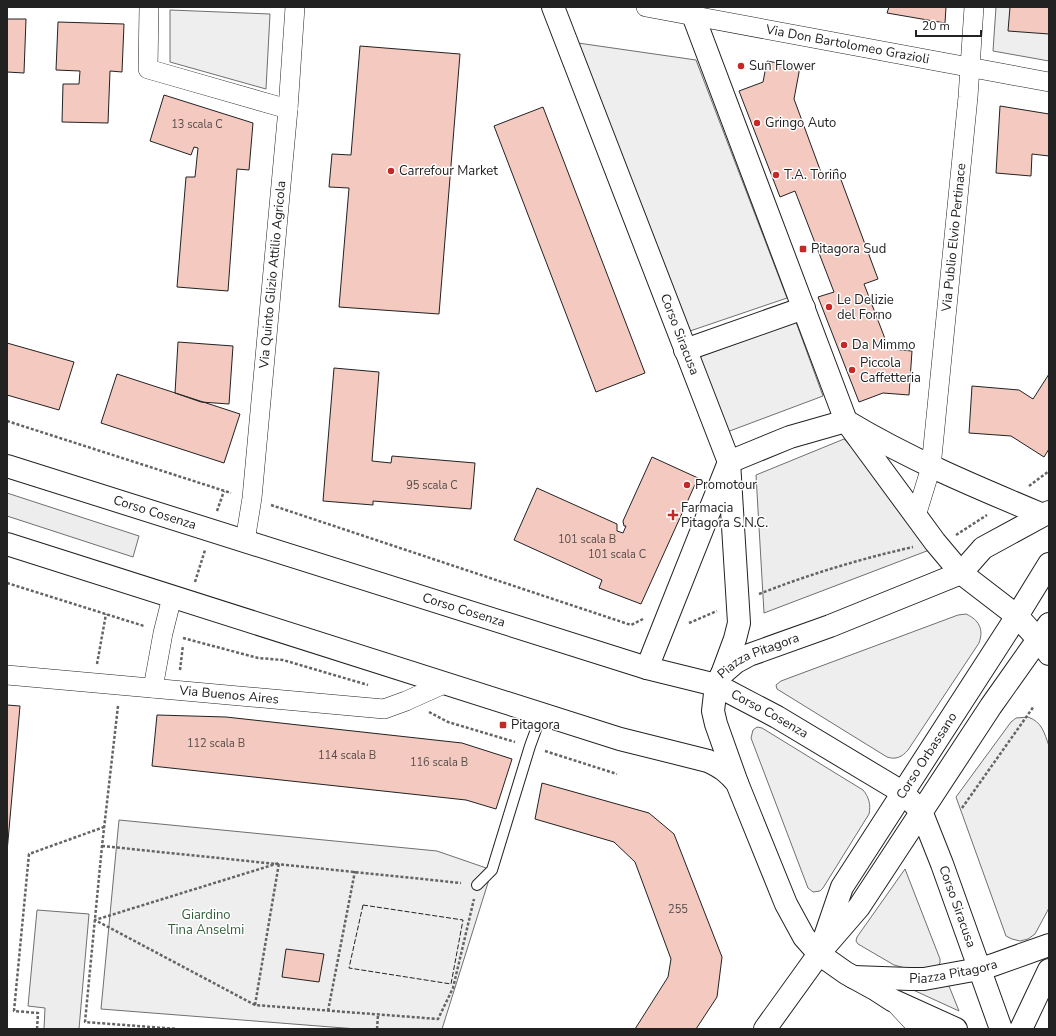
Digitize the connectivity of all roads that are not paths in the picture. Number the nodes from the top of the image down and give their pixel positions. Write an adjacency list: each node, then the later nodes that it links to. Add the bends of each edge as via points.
1 (149, 7): 9 (street, via 148,69)
2 (295, 7): 9 (street, Via Quinto Glizio Attilio Agricola)
3 (553, 7): 11 (main road, Corso Siracusa)
4 (646, 7): 6 (street, Via Don Bartolomeo Grazioli)
5 (974, 7): 7 (street, Via Publio Elvio Pertinace)
6 (691, 12): 7 (street, Via Don Bartolomeo Grazioli); 10 (main road)
7 (970, 67): 8 (street, Via Don Bartolomeo Grazioli); 15 (street, Via Publio Elvio Pertinace)
8 (1049, 82)
9 (288, 109): 18 (street, Via Quinto Glizio Attilio Agricola)
10 (804, 308): 11 (main road); 12 (main road)
11 (685, 350): 13 (main road, Corso Siracusa)
12 (846, 421): 13 (main road, via 790,437); 15 (main road); 17 (main road)
13 (729, 462): 25 (main road); 27 (main road, Corso Siracusa, via 738,623 736,639)
14 (7, 466): 18 (main road, Corso Cosenza)
15 (932, 467): 16 (main road, via 1008,501); 17 (street)
16 (1046, 514): 21 (main road, via 983,548)
17 (916, 516): 21 (main road)
18 (246, 541): 25 (main road, Corso Cosenza)
19 (7, 544): 22 (main road)
20 (1049, 564): 23 (main road, Corso Orbassano)
21 (961, 573): 23 (main road); 27 (main road, Piazza Pitagora, via 830,626 749,655 736,662)
22 (181, 600): 28 (main road); 29 (street, via 163,633)
23 (1017, 616): 24 (main road); 32 (main road, Corso Orbassano)
24 (1045, 639): 33 (main road, Corso Orbassano, via 991,706)
25 (648, 668): 27 (main road, Corso Cosenza)
26 (7, 674): 29 (street, Via Buenos Aires)
27 (719, 680): 31 (main road, Piazza Pitagora, via 713,711); 32 (main road, Corso Cosenza)
28 (446, 683): 29 (street, Via Buenos Aires, via 384,709); 30 (main road)
29 (153, 688)
30 (542, 714): 31 (main road, via 629,741 708,760 729,773); 34 (lane, via 492,870)
31 (737, 784): 36 (main road, Piazza Pitagora, via 786,904 804,937)
32 (902, 792): 33 (main road, Corso Siracusa); 36 (main road, Corso Orbassano, via 842,888)
33 (921, 811): 36 (main road, Corso Orbassano, via 859,907); 37 (main road, Corso Siracusa)
34 (477, 885)
35 (1049, 945): 37 (main road, Piazza Pitagora)
36 (819, 954): 39 (main road, Piazza Pitagora); 41 (main road, Corso Orbassano)
37 (979, 969): 39 (main road, Piazza Pitagora, via 924,979); 44 (main road, Corso Siracusa)
38 (1049, 970): 45 (main road)
39 (853, 977): 40 (main road, Piazza Pitagora)
40 (892, 1000): 42 (street); 43 (main road, Piazza Pitagora)
41 (765, 1029)
42 (919, 1029)
43 (956, 1029)
44 (1001, 1029)
45 (1021, 1029)

